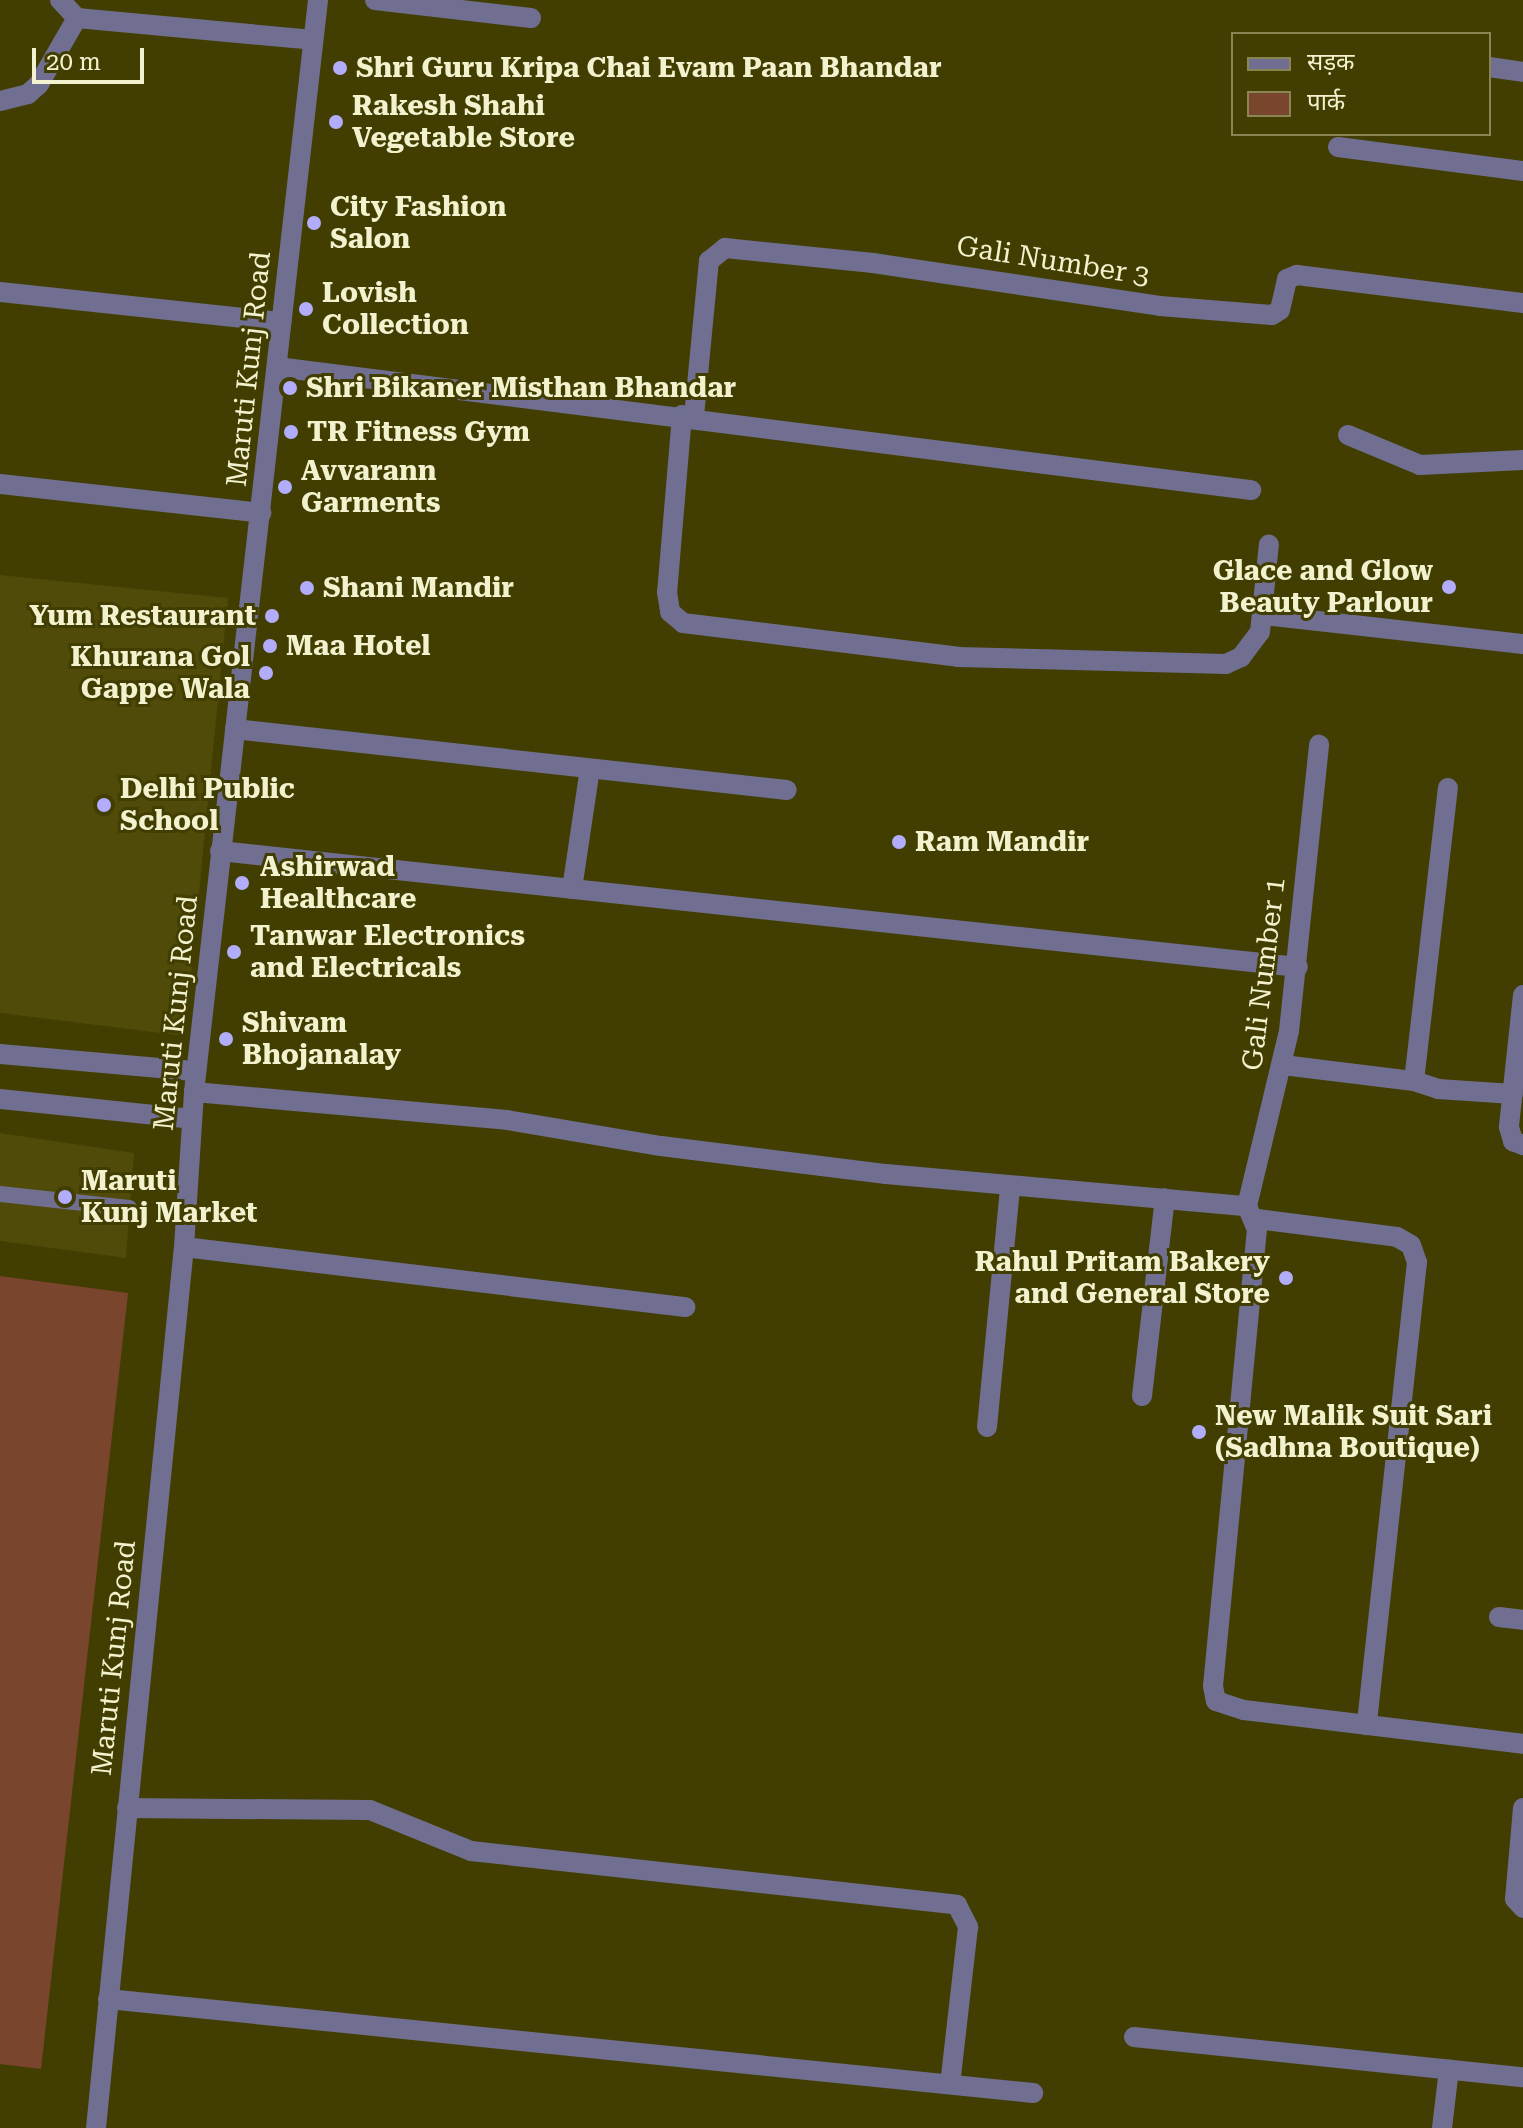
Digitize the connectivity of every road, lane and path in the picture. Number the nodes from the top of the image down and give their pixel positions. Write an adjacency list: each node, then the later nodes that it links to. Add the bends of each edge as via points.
1 (60, 0): 4 (street)
2 (318, 0): 6 (street, Maruti Kunj Road)
3 (375, 0): 5 (street)
4 (77, 18): 6 (street); 9 (street, via 39,84 28,94)
5 (531, 18)
6 (313, 40): 14 (street, Maruti Kunj Road)
7 (1491, 67): 8 (street)
8 (1523, 72)
9 (0, 101)
10 (1338, 147): 11 (street)
11 (1523, 171)
12 (0, 292): 14 (street)
13 (1523, 303): 16 (street, Gali Number 3, via 1297,275 1287,279 1280,310 1272,315 1160,306 734,246 718,250 709,261)
14 (281, 322): 15 (street, Maruti Kunj Road)
15 (277, 367): 16 (street); 21 (street, Maruti Kunj Road)
16 (688, 415): 20 (street); 23 (street, via 667,603 674,620 942,656 1201,665 1241,657 1260,632)
17 (1348, 435): 18 (street, via 1394,459 1420,465)
18 (1523, 460)
19 (0, 484): 21 (street)
20 (1251, 490)
21 (261, 513): 25 (street, Maruti Kunj Road)
22 (1269, 544): 23 (street)
23 (1264, 615): 24 (street)
24 (1523, 644)
25 (235, 729): 27 (street); 30 (street, Maruti Kunj Road)
26 (1319, 745): 32 (street, Gali Number 1)
27 (590, 769): 29 (street); 31 (street)
28 (1448, 788): 37 (street)
29 (787, 790)
30 (220, 851): 31 (street); 36 (street, Maruti Kunj Road)
31 (572, 889): 32 (street)
32 (1298, 967): 35 (street, Gali Number 1)
33 (1523, 995): 39 (street)
34 (0, 1054): 36 (street)
35 (1283, 1065): 37 (street); 47 (street, Gali Number 1)
36 (196, 1071): 38 (street, Maruti Kunj Road)
37 (1414, 1081): 39 (street, via 1425,1087)
38 (194, 1092): 41 (street, Maruti Kunj Road); 43 (street, via 507,1120 676,1148)
39 (1513, 1094): 42 (street, via 1510,1135)
40 (0, 1099): 41 (street)
41 (192, 1119): 48 (street, Maruti Kunj Road)
42 (1523, 1145)
43 (1010, 1186): 45 (street); 51 (street)
44 (0, 1194): 46 (lane)
45 (1165, 1198): 47 (street); 50 (street)
46 (129, 1208)
47 (1252, 1213): 54 (street, Gali Number 1, via 1213,1695 1229,1708); 54 (street, via 1397,1237 1411,1245 1417,1262)
48 (184, 1247): 49 (street); 56 (street, Maruti Kunj Road)
49 (685, 1307)
50 (1142, 1396)
51 (987, 1427)
52 (1499, 1617): 53 (street)
53 (1523, 1620)
54 (1367, 1725): 55 (street)
55 (1523, 1744)
56 (127, 1808): 59 (street, Maruti Kunj Road); 63 (street, via 370,1810 471,1851 957,1905 968,1927)
57 (1523, 1808): 58 (street, via 1515,1899)
58 (1523, 1908)
59 (108, 1999): 63 (street); 65 (street, Maruti Kunj Road)
60 (1134, 2037): 61 (street)
61 (1449, 2069): 62 (street); 66 (street)
62 (1523, 2077)
63 (950, 2084): 64 (street)
64 (1033, 2093)
65 (96, 2128)
66 (1442, 2128)

